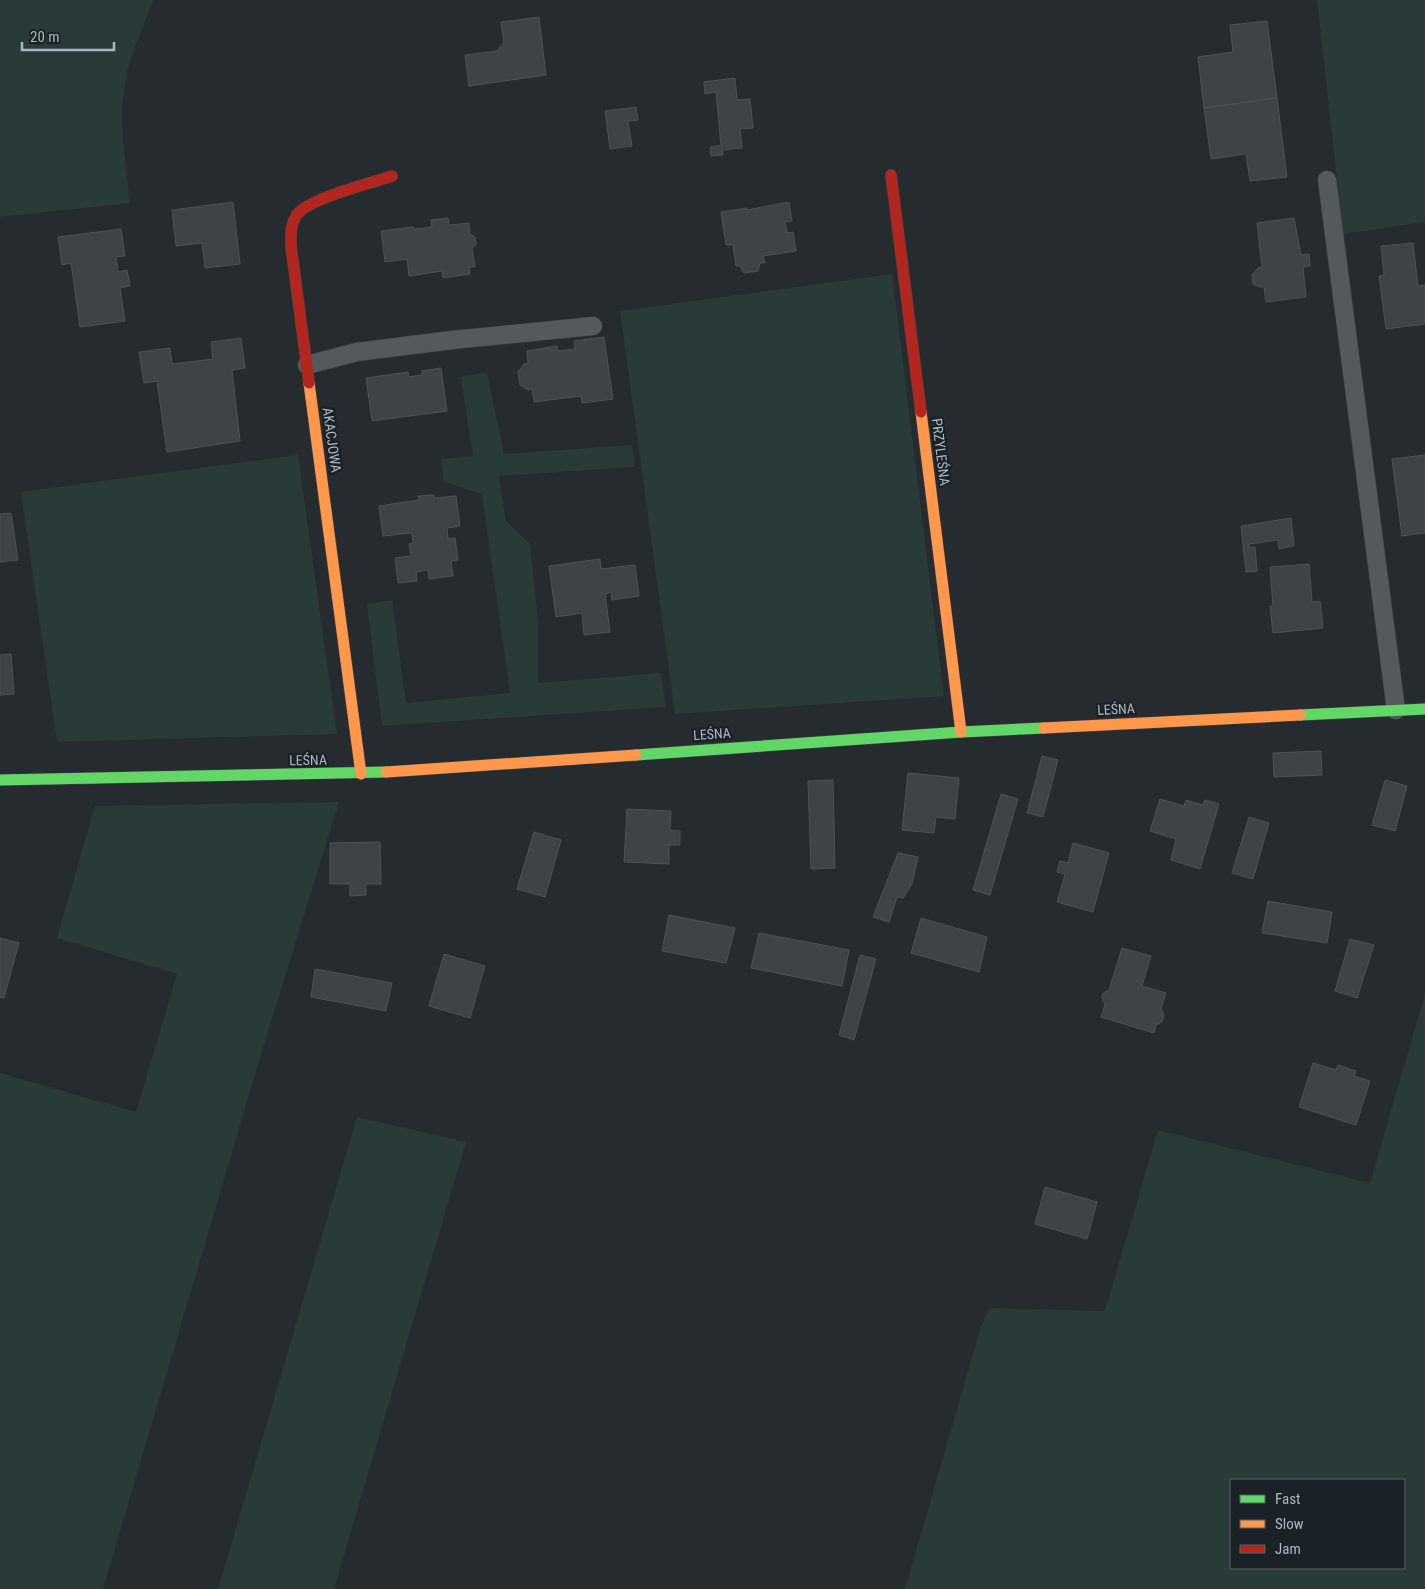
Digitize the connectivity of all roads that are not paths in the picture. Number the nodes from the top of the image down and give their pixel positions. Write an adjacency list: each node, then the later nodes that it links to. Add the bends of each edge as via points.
1 (891, 175): 8 (street, PRZYLEŚNA)
2 (392, 176): 5 (street, AKACJOWA, via 309,204 297,214 291,226)
3 (1327, 180): 7 (lane)
4 (593, 326): 5 (lane, via 357,352)
5 (307, 365): 9 (street, AKACJOWA)
6 (1425, 709): 7 (street, LEŚNA)
7 (1396, 710): 8 (street, LEŚNA)
8 (961, 732): 9 (street, LEŚNA)
9 (361, 774): 10 (street, LEŚNA)
10 (0, 780)

